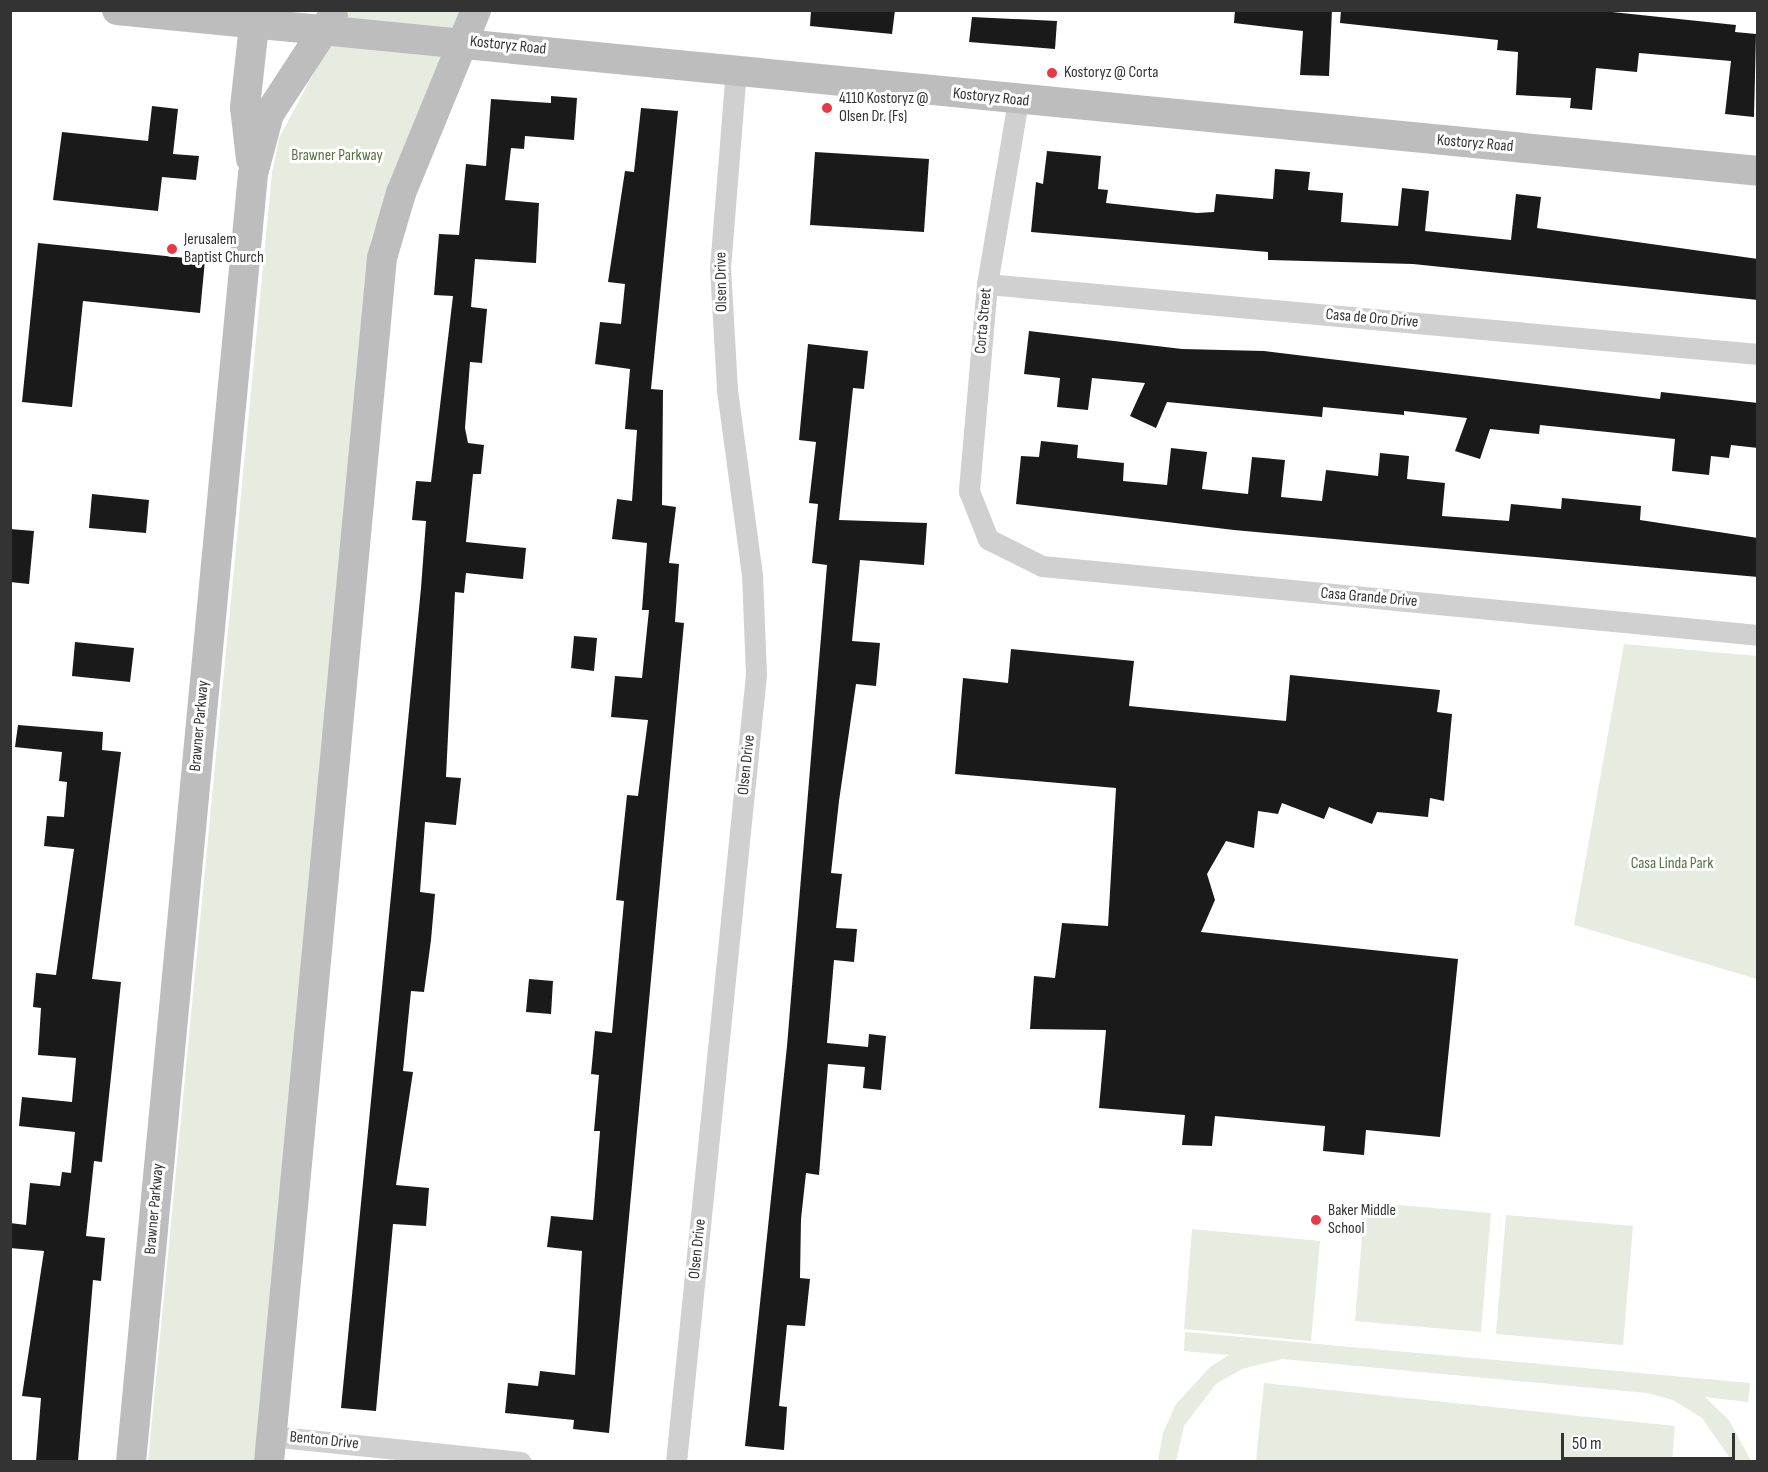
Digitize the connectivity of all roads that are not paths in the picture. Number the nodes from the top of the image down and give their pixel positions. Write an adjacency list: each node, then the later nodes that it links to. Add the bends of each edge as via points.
1 (117, 10): 4 (street, Kostoryz Road)
2 (476, 10): 5 (street)
3 (331, 21): 4 (street, Kostoryz Road); 5 (street, Kostoryz Road); 9 (street, Brawner Parkway, via 269,114)
4 (254, 25): 9 (street, via 245,107)
5 (464, 42): 6 (street, Kostoryz Road); 14 (street, via 401,193 382,258)
6 (736, 68): 7 (street, Kostoryz Road); 17 (street, Olsen Drive, via 720,268 727,389 752,575 756,674)
7 (1018, 101): 8 (street, Kostoryz Road); 10 (street, Corta Street)
8 (1758, 171)
9 (253, 174): 15 (street, Brawner Parkway)
10 (987, 284): 11 (street, Casa de Oro Drive); 12 (street, Corta Street, via 969,490)
11 (1758, 354)
12 (988, 539): 13 (street, Casa Grande Drive, via 1042,567)
13 (1758, 635)
14 (270, 1449): 16 (street, Benton Drive)
15 (131, 1461)
16 (521, 1461)
17 (676, 1461)

